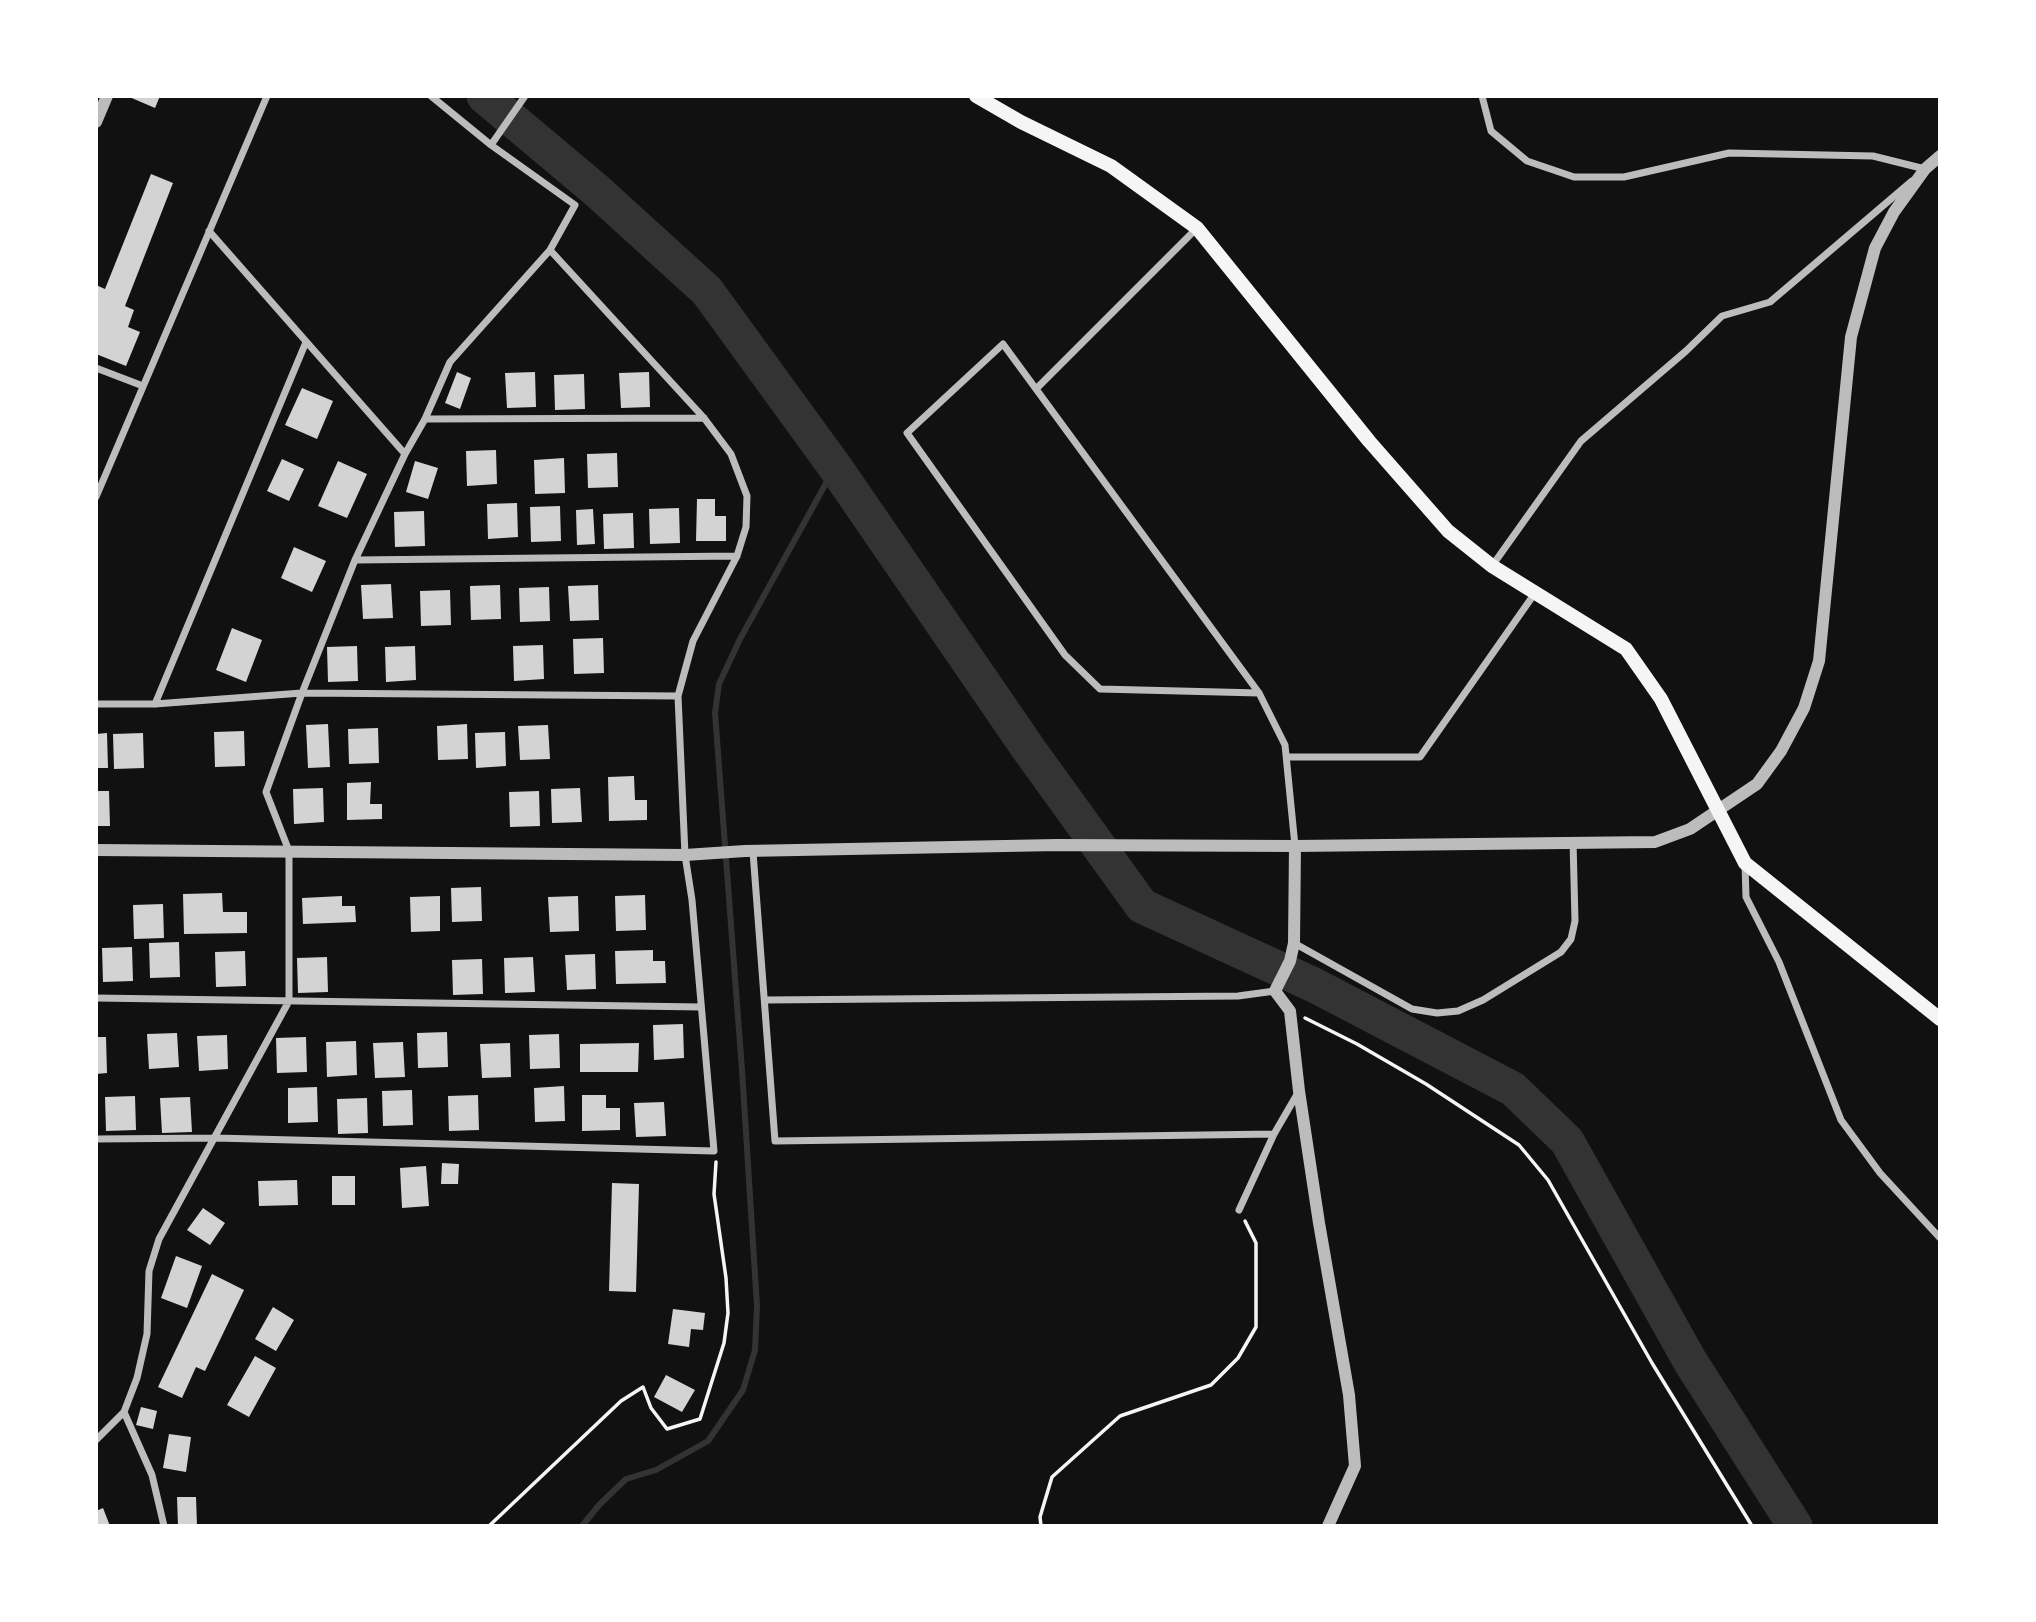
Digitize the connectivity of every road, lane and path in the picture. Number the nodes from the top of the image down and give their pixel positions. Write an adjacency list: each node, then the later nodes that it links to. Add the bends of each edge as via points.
1 (107, 96): 7 (street)
2 (267, 96): 12 (street)
3 (431, 96): 8 (street)
4 (977, 96): 11 (main road, via 1111,166)
5 (1482, 96): 10 (street, via 1491,131 1527,160 1574,177 1624,177 1729,153 1873,156)
6 (524, 99): 8 (street)
7 (96, 122)
8 (491, 145): 13 (street, via 575,205)
9 (1940, 156): 10 (street)
10 (1925, 169): 24 (street, via 1770,303 1722,316 1581,441); 32 (street, via 1875,248 1851,337 1819,661 1808,696 1781,751 1758,784)
11 (1197, 228): 17 (street); 24 (main road, via 1369,441 1448,530)
12 (209, 231): 14 (street); 16 (street)
13 (550, 250): 18 (street); 19 (street, via 450,362)
14 (306, 342): 20 (street); 30 (street)
15 (96, 368): 16 (street)
16 (143, 386): 21 (street)
17 (1037, 388): 27 (street); 27 (street, via 1003,344 907,433 1065,655 1100,689)
18 (704, 418): 19 (street); 22 (street, via 731,454 747,496 746,527)
19 (425, 419): 20 (street)
20 (405, 454): 23 (street)
21 (96, 497)
22 (737, 555): 23 (street); 28 (street, via 693,641)
23 (355, 560): 26 (street)
24 (1492, 566): 25 (main road)
25 (1535, 593): 31 (street, via 1420,757); 32 (main road, via 1626,649 1661,699)
26 (302, 693): 28 (street); 30 (street); 36 (street, via 266,792)
27 (1259, 694): 31 (street)
28 (678, 696): 38 (street)
29 (96, 704): 30 (street)
30 (155, 704)
31 (1287, 757): 34 (street)
32 (1717, 812): 33 (street, via 1690,829 1655,842); 39 (main road)
33 (1573, 841): 34 (street); 40 (street, via 1576,921 1572,939 1561,951 1458,1011 1412,1009)
34 (1295, 846): 37 (street, via 1057,845); 40 (street)
35 (96, 850): 36 (street)
36 (289, 851): 38 (street); 44 (street)
37 (749, 852): 38 (street); 43 (street)
38 (685, 855): 45 (street)
39 (1745, 863): 47 (main road); 54 (street, via 1745,897 1779,962 1842,1120 1880,1173)
40 (1294, 943): 41 (street)
41 (1275, 991): 43 (street, via 1238,996); 46 (street)
42 (96, 998): 44 (street)
43 (766, 1000): 49 (street, via 775,1141)
44 (289, 1001): 45 (street); 50 (street)
45 (701, 1007): 50 (street, via 714,1151)
46 (1290, 1011): 48 (street); 61 (path, via 1426,1084 1520,1145 1548,1180)
47 (1940, 1019)
48 (1299, 1091): 49 (street); 60 (street, via 1349,1395 1355,1466)
49 (1274, 1134): 53 (street)
50 (216, 1138): 51 (street); 55 (street, via 175,1207 156,1250 149,1271 147,1334)
51 (96, 1139)
52 (717, 1161): 58 (path, via 714,1195 728,1313 724,1343 700,1419 667,1429 643,1387 621,1401)
53 (1239, 1210): 59 (path, via 1256,1244 1256,1327 1238,1359 1211,1385 1120,1416 1052,1477)
54 (1940, 1238)
55 (124, 1412): 56 (street); 57 (street, via 152,1475)
56 (96, 1440)
57 (164, 1526)
58 (489, 1526)
59 (1041, 1526)
60 (1328, 1526)
61 (1752, 1526)

